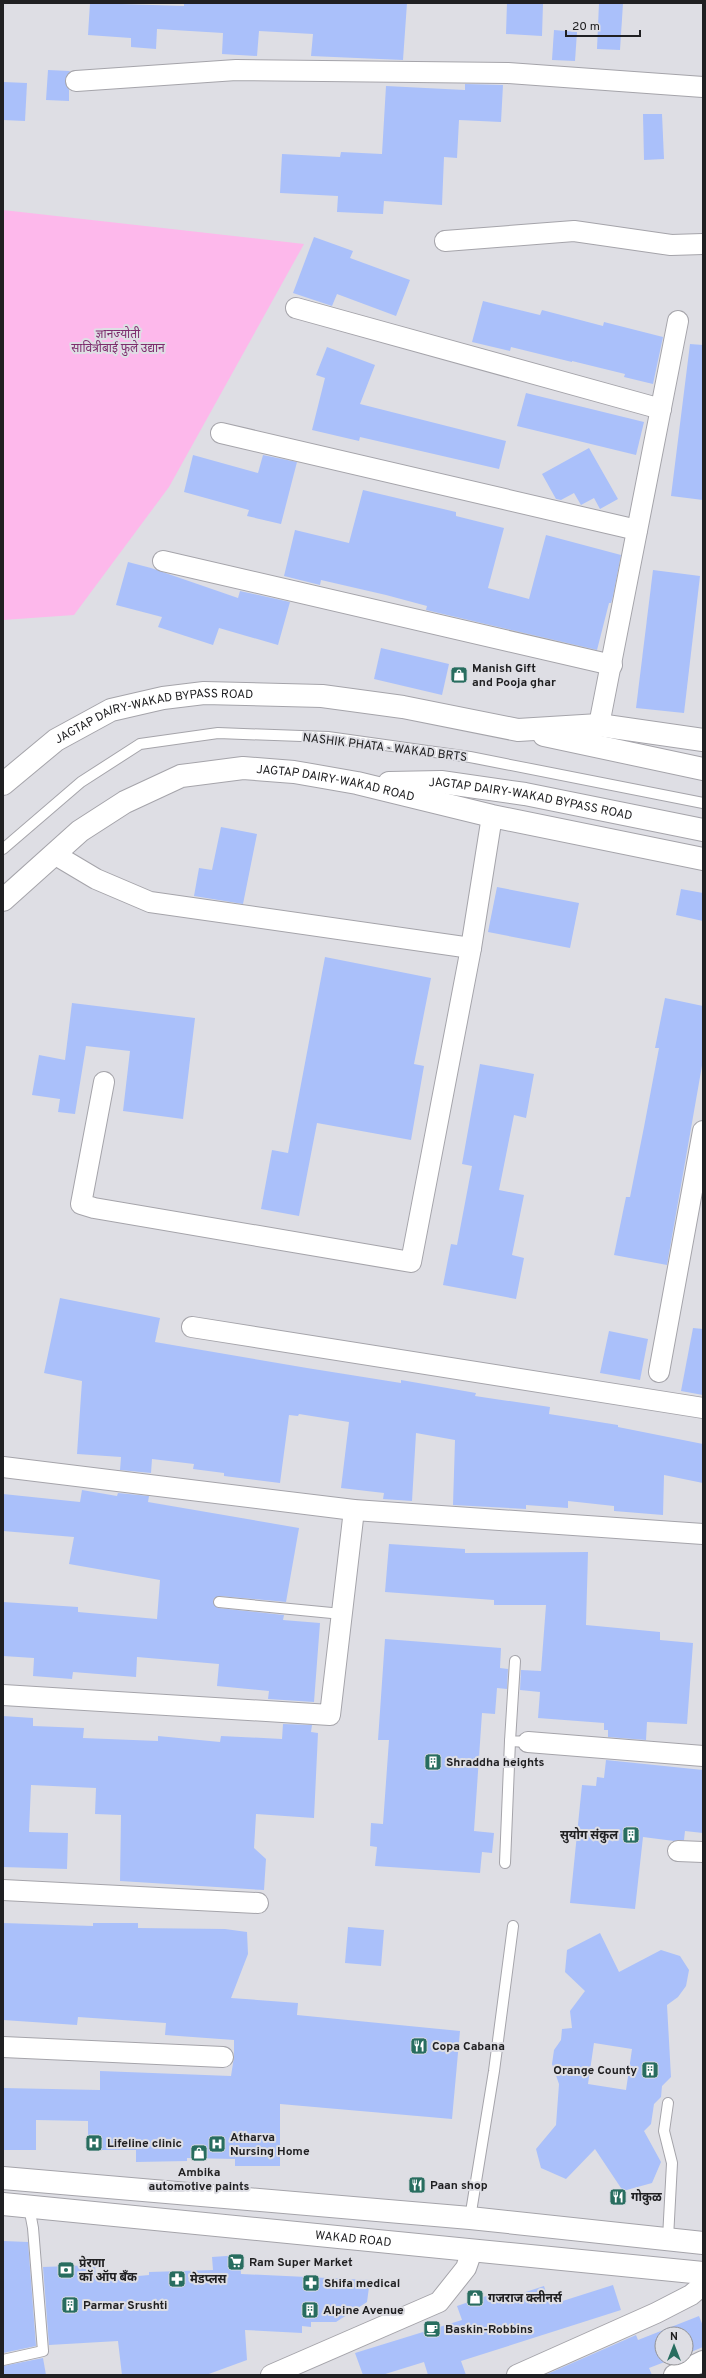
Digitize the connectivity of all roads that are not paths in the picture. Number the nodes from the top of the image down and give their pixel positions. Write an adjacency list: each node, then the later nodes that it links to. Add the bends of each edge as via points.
1 (76, 81): 2 (street, via 236,70 508,73)
2 (703, 87)
3 (445, 241): 4 (street, via 574,231 672,245)
4 (703, 244)
5 (296, 308): 7 (street)
6 (678, 321): 7 (street)
7 (661, 409): 9 (street)
8 (221, 433): 9 (street)
9 (637, 530): 11 (street)
10 (163, 561): 11 (street)
11 (612, 665): 12 (street)
12 (599, 725): 13 (main road); 14 (main road)
13 (518, 730): 15 (main road); 17 (main road, JAGTAP DAIRY-WAKAD BYPASS ROAD, via 403,707 322,696 204,693 163,698 111,710 56,740)
14 (703, 740)
15 (703, 769)
16 (357, 783): 19 (main road, JAGTAP DAIRY-WAKAD ROAD); 20 (main road, JAGTAP DAIRY-WAKAD BYPASS ROAD, via 449,783 525,794); 22 (main road, JAGTAP DAIRY-WAKAD ROAD, via 294,772 243,768 181,776 105,813)
17 (3, 784)
18 (703, 803): 21 (lane, NASHIK PHATA - WAKAD BRTS, via 470,757 328,738 218,733 140,744 82,782)
19 (492, 816): 23 (main road, JAGTAP DAIRY-WAKAD ROAD); 25 (street)
20 (703, 830)
21 (3, 849)
22 (54, 854): 24 (main road, JAGTAP DAIRY-WAKAD ROAD); 25 (street, via 96,879 150,902)
23 (703, 859)
24 (3, 900)
25 (471, 948): 26 (street, via 411,1262 81,1204)
26 (104, 1082)
27 (703, 1131): 29 (street)
28 (192, 1327): 30 (street)
29 (659, 1372)
30 (703, 1408)
31 (3, 1467): 32 (street)
32 (354, 1510): 33 (street); 35 (street)
33 (703, 1534)
34 (219, 1602): 35 (lane)
35 (342, 1614): 37 (street, via 330,1715)
36 (515, 1662): 38 (lane)
37 (3, 1695)
38 (519, 1741): 39 (street); 42 (lane)
39 (703, 1756)
40 (678, 1850): 41 (street)
41 (703, 1852)
42 (505, 1863)
43 (3, 1890): 44 (street)
44 (258, 1903)
45 (513, 1926): 52 (lane, via 494,2071)
46 (3, 2047): 47 (street)
47 (223, 2057)
48 (668, 2103): 53 (lane, via 664,2131 672,2163)
49 (3, 2178): 52 (main road)
50 (3, 2204): 51 (main road, WAKAD ROAD)
51 (29, 2207): 55 (main road, WAKAD ROAD); 58 (lane, via 34,2228 43,2351)
52 (470, 2218): 53 (main road)
53 (668, 2238): 54 (main road)
54 (703, 2243)
55 (472, 2251): 56 (main road, WAKAD ROAD); 60 (street, via 466,2268 438,2302)
56 (703, 2273)
57 (703, 2285): 61 (street, via 656,2313)
58 (3, 2360)
59 (703, 2361): 62 (street)
60 (283, 2373)
61 (517, 2375)
62 (674, 2375)

